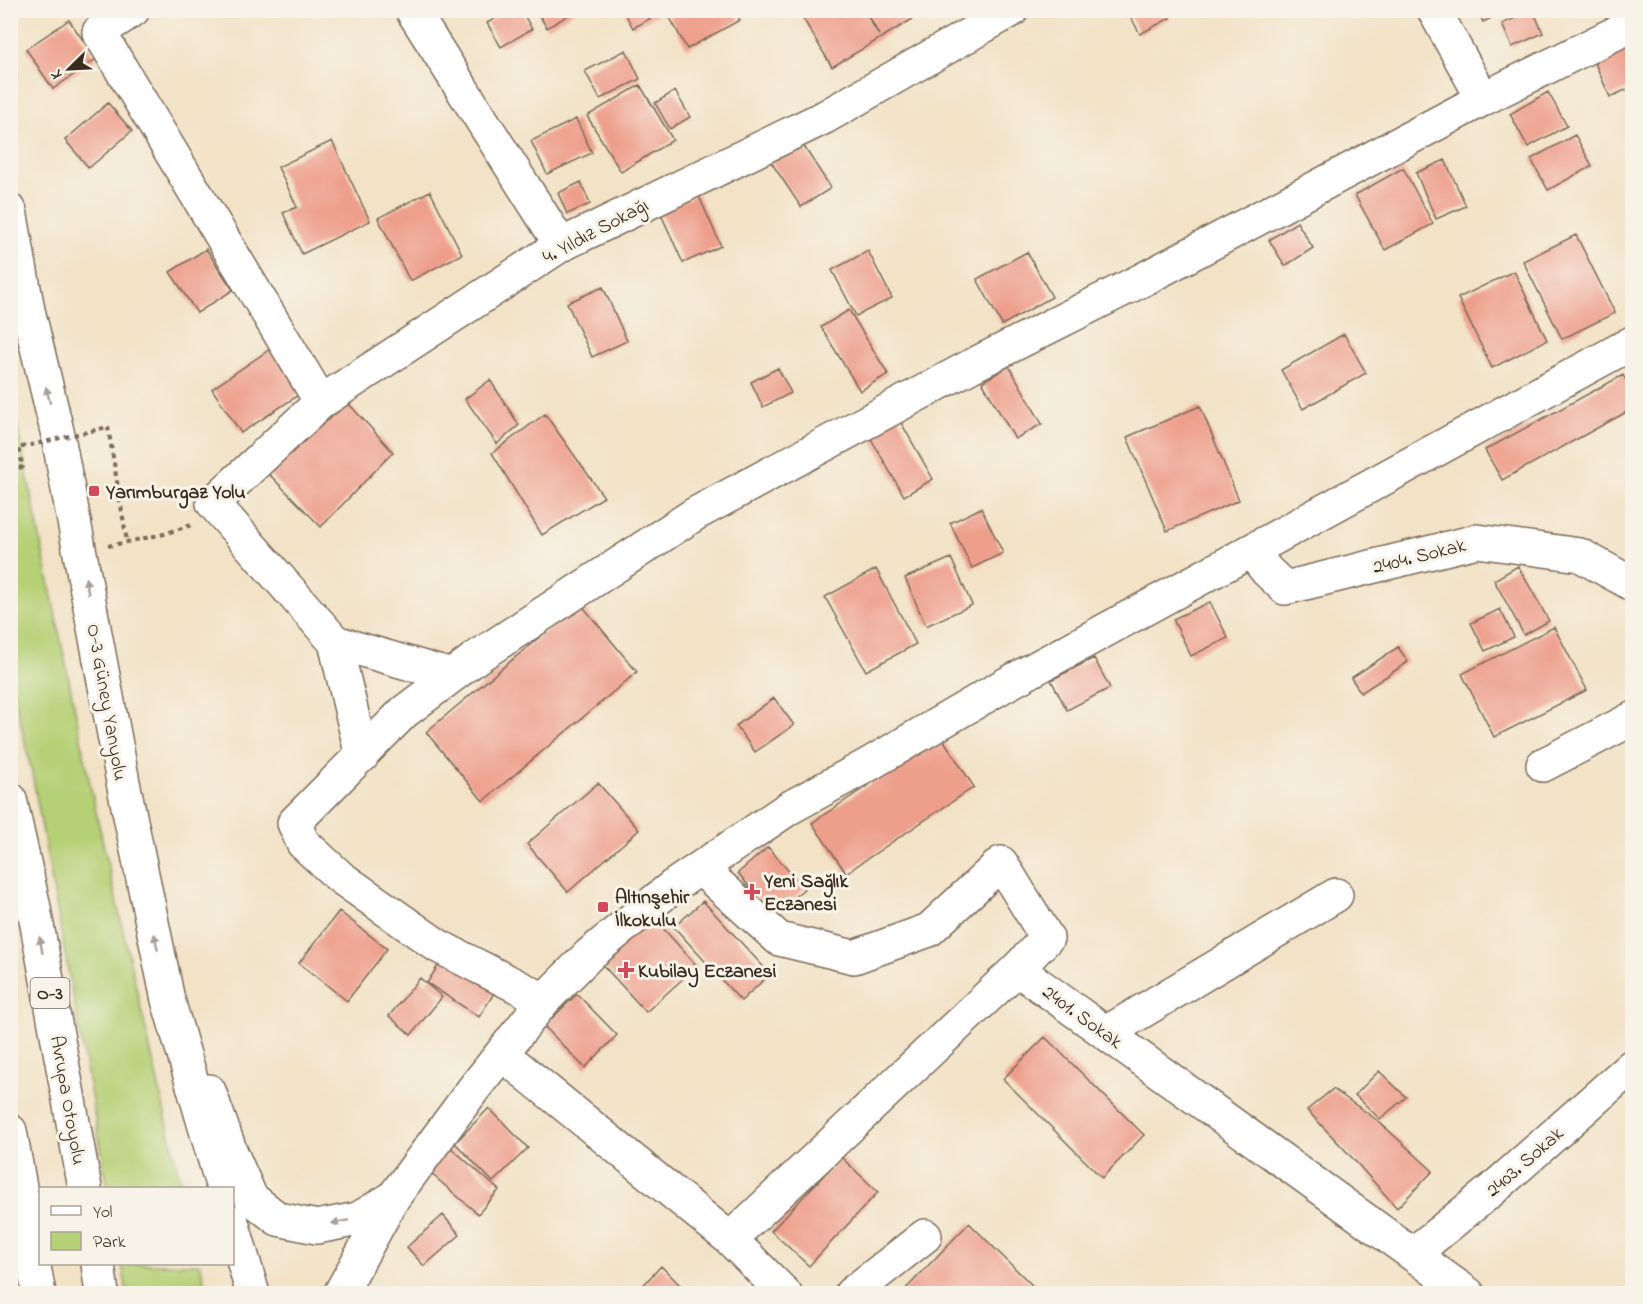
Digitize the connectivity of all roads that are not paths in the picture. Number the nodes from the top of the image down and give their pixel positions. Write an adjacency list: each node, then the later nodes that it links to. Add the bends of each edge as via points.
1 (134, 10): 10 (main road, via 99,32)
2 (412, 10): 8 (main road)
3 (1012, 10): 8 (main road, 4. Yıldız Sokağı, via 825,117)
4 (1434, 10): 6 (main road)
5 (1632, 25): 6 (main road)
6 (1483, 99): 14 (main road, via 695,514)
7 (10, 211): 22 (main road, O-3 Güney Yanyolu, one-way to 7)
8 (561, 245): 10 (main road, 4. Yıldız Sokağı)
9 (1632, 343): 11 (main road)
10 (321, 402): 13 (main road, 4. Yıldız Sokağı, via 213,503)
11 (1252, 552): 12 (main road, 2404. Sokak, via 1285,588 1477,541 1580,555); 19 (main road, via 1003,686 789,808)
12 (1632, 584)
13 (334, 642): 14 (main road); 16 (main road)
14 (452, 676): 16 (main road, via 404,712)
15 (1632, 719): 17 (main road)
16 (362, 756): 23 (main road, via 294,823 303,843 340,878 438,946)
17 (1543, 765)
18 (10, 799): 28 (main road, Avrupa Otoyolu / O-3, one-way to 18)
19 (700, 868): 21 (main road, via 779,939 854,957 929,930 1001,863 1047,938); 23 (main road, via 590,954)
20 (1336, 895): 24 (main road)
21 (1017, 969): 24 (main road, 2401. Sokak); 33 (main road)
22 (168, 1000): 29 (main road, O-3 Güney Yanyolu); 30 (main road, one-way to 22, via 358,1219 316,1227 278,1219 251,1198)
23 (544, 1000): 25 (main road)
24 (1106, 1033): 34 (main road, 2401. Sokak)
25 (501, 1054): 30 (main road); 33 (main road)
26 (1632, 1066): 34 (main road, 2403. Sokak)
27 (10, 1131): 36 (main road)
28 (85, 1187)
29 (223, 1187)
30 (393, 1198): 39 (main road)
31 (234, 1229): 38 (main road)
32 (925, 1236): 41 (main road)
33 (730, 1239): 40 (main road)
34 (1413, 1254): 42 (main road, 2401. Sokak)
35 (98, 1265): 37 (main road)
36 (39, 1293)
37 (102, 1293)
38 (253, 1293)
39 (340, 1293)
40 (784, 1293)
41 (851, 1293)
42 (1468, 1293)

